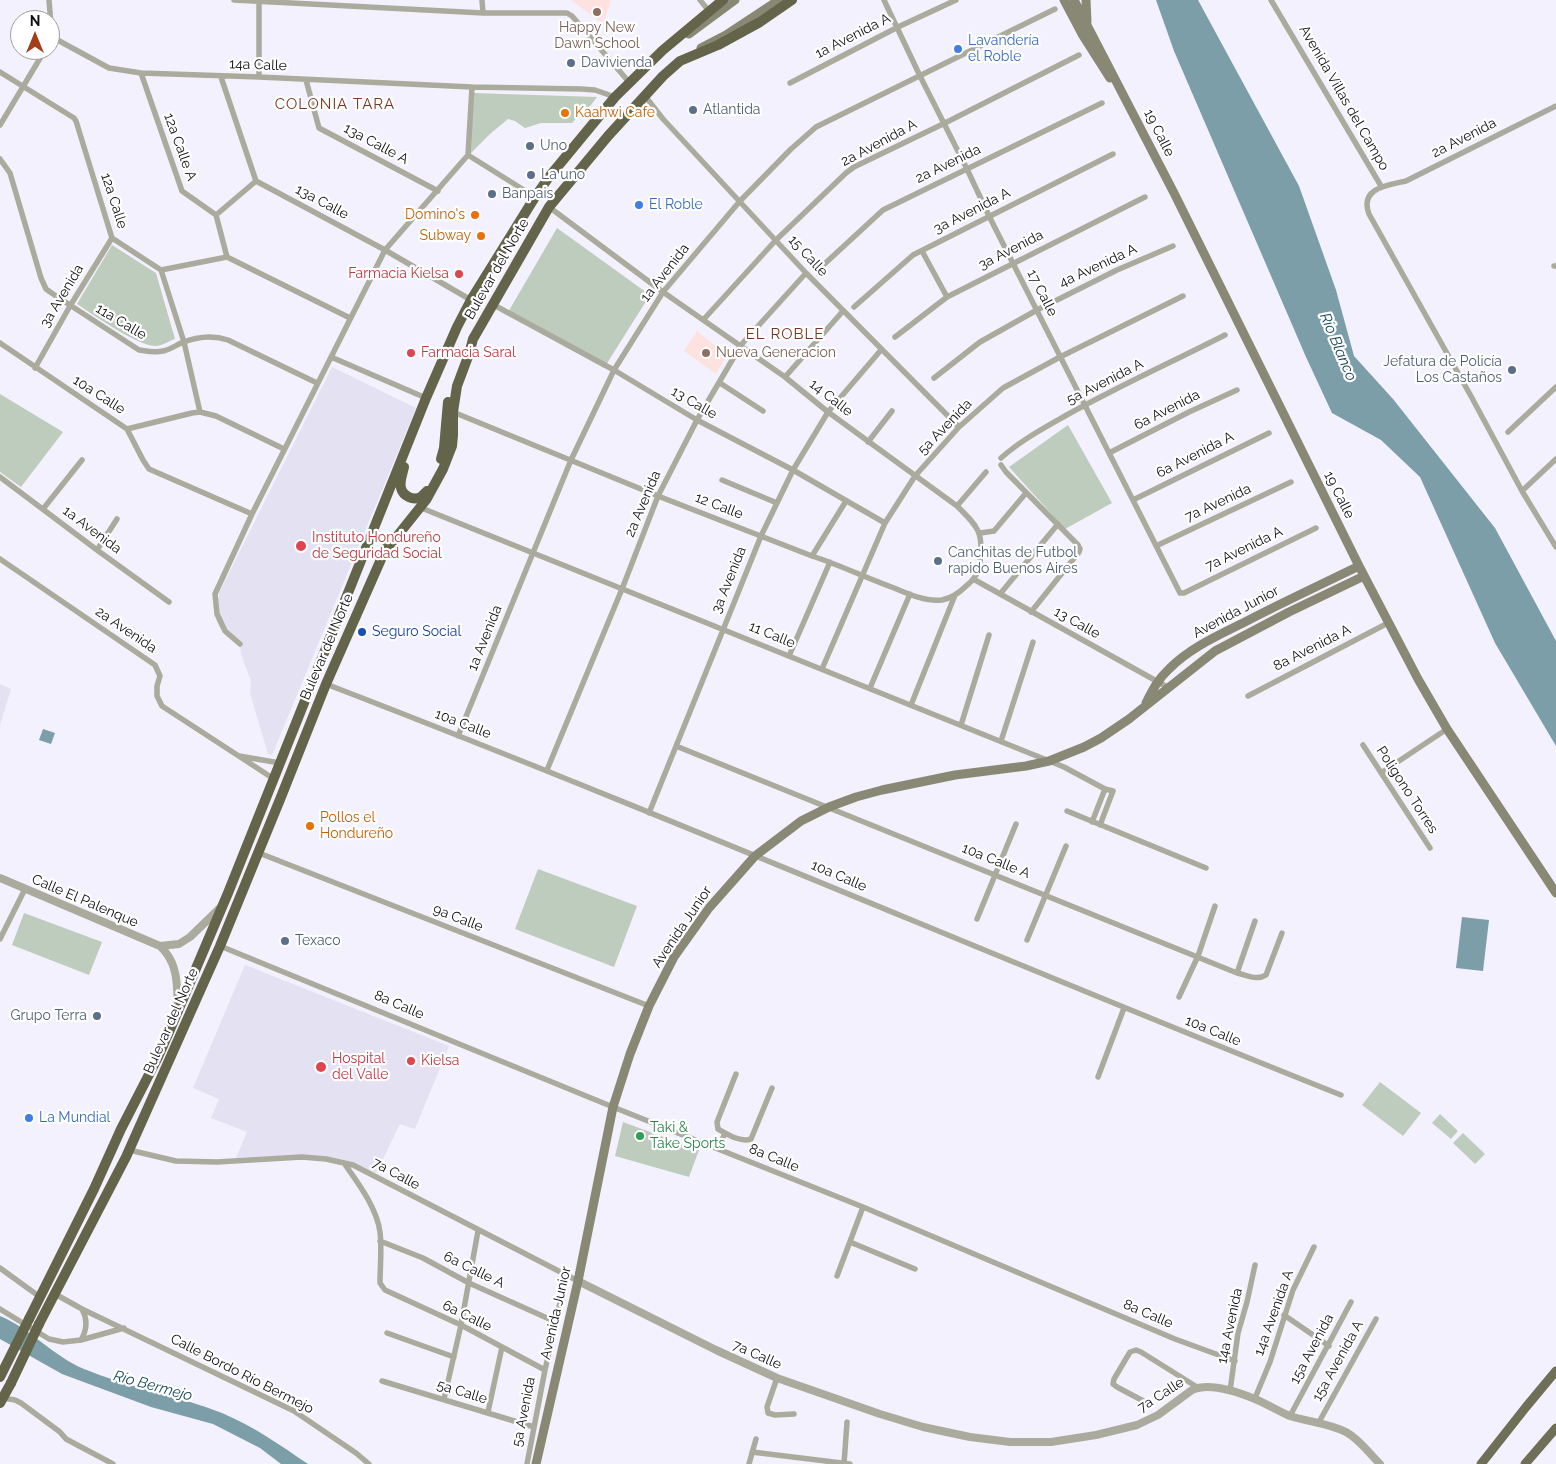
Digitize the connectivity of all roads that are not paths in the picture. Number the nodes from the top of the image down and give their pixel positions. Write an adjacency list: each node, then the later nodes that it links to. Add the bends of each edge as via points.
1 (234, 0): 14 (street)
2 (482, 0): 17 (street)
3 (700, 0): 16 (street)
4 (723, 0): 16 (highway, Bulevar del Norte)
5 (735, 0): 21 (main road)
6 (779, 0): 24 (main road)
7 (792, 0): 24 (highway, Bulevar del Norte, via 724,42)
8 (884, 0): 19 (street, 17 Calle)
9 (956, 0): 19 (street, 1a Avenida A)
10 (1064, 0): 35 (main road, 19 Calle, via 1100,64)
11 (1074, 0): 18 (main road, 19 Calle)
12 (1086, 0): 18 (main road)
13 (1271, 0): 48 (street, Avenida Villas del Campo)
14 (259, 2): 17 (street); 29 (street)
15 (1055, 9): 28 (street, 1a Avenida)
16 (709, 11): 21 (highway, Bulevar del Norte)
17 (483, 13): 31 (street, via 572,16)
18 (1087, 25): 35 (main road, 19 Calle)
19 (898, 27): 28 (street, 17 Calle); 32 (street, 1a Avenida A)
20 (60, 44): 26 (street, 14a Calle, via 109,68)
21 (663, 50): 31 (highway, Bulevar del Norte)
22 (1078, 55): 40 (street, 2a Avenida A)
23 (39, 60): 33 (street)
24 (680, 61): 36 (highway, Bulevar del Norte)
25 (0, 72): 33 (street, 12a Calle)
26 (141, 73): 27 (street, 14a Calle); 54 (street, 12a Calle A, via 182,191)
27 (221, 76): 29 (street, 14a Calle); 47 (street)
28 (920, 76): 40 (street, 17 Calle); 52 (street, 1a Avenida, via 816,127)
29 (259, 77): 30 (street, 14a Calle)
30 (306, 80): 34 (street, 14a Calle); 49 (street, 13a Calle A, via 319,128)
31 (630, 82): 37 (highway, Bulevar del Norte)
32 (790, 83)
33 (23, 86): 41 (street); 56 (street, 12a Calle, via 76,121)
34 (472, 88): 37 (street, 14a Calle, via 581,89); 43 (street)
35 (1124, 95): 144 (main road, 19 Calle)
36 (645, 96): 52 (street, 15 Calle); 53 (highway, Bulevar del Norte)
37 (614, 97): 46 (highway, Bulevar del Norte)
38 (1102, 103): 45 (street, 2a Avenida)
39 (1556, 106): 48 (street, 2a Avenida, via 1406,181)
40 (945, 123): 45 (street, 17 Calle); 57 (street, 2a Avenida A, via 854,167)
41 (0, 125)
42 (1113, 154): 55 (street, 3a Avenida A)
43 (468, 155): 49 (street); 50 (street)
44 (0, 159): 71 (street, 11a Calle, via 10,173 46,289)
45 (967, 169): 55 (street, 17 Calle); 63 (street, 2a Avenida, via 883,210)
46 (553, 173): 50 (highway, Bulevar del Norte); 79 (highway, via 459,329 407,455 400,484 401,490 411,498 422,497 442,457 450,391)
47 (256, 181): 54 (street); 59 (street, 13a Calle)
48 (1381, 186): 120 (street, Avenida Villas del Campo, via 1368,198 1369,214)
49 (438, 190): 59 (street)
50 (535, 197): 69 (highway, Bulevar del Norte)
51 (1145, 197): 62 (street, 3a Avenida)
52 (740, 201): 57 (street, 15 Calle); 66 (street, 1a Avenida)
53 (549, 207): 66 (street, 14 Calle); 70 (highway, Bulevar del Norte)
54 (216, 215): 61 (street)
55 (989, 216): 60 (street, 3a Avenida A); 62 (street, 17 Calle)
56 (112, 238): 64 (street, 12a Calle); 71 (street, 3a Avenida)
57 (776, 240): 65 (street, 15 Calle); 76 (street, 2a Avenida A)
58 (1173, 246): 74 (street, 4a Avenida A)
59 (385, 250): 69 (street, 13a Calle); 75 (street)
60 (922, 251): 68 (street); 72 (street, 3a Avenida A, via 913,255)
61 (227, 257): 64 (street); 75 (street)
62 (1013, 264): 68 (street, 3a Avenida); 74 (street, 17 Calle)
63 (819, 269)
64 (161, 270): 80 (street)
65 (806, 273): 73 (street, 15 Calle); 82 (street, 2a Avenida)
66 (663, 292): 76 (street, 14 Calle); 87 (street, 1a Avenida)
67 (1183, 296): 85 (street, 5a Avenida)
68 (947, 297): 78 (street, 3a Avenida)
69 (471, 300): 94 (highway, Bulevar del Norte)
70 (492, 304): 79 (highway, Bulevar del Norte); 87 (street, 13 Calle)
71 (70, 306): 80 (street, 11a Calle, via 139,350 164,351); 86 (street, 3a Avenida)
72 (854, 308)
73 (843, 310): 83 (street, 15 Calle); 88 (street)
74 (1037, 310): 85 (street, 17 Calle); 89 (street, 4a Avenida A, via 980,342)
75 (350, 318): 84 (street)
76 (704, 319): 82 (street, 14 Calle)
77 (1225, 335): 95 (street, 5a Avenida A)
78 (895, 337)
79 (472, 339): 99 (highway, Bulevar del Norte, via 457,386)
80 (184, 342): 90 (street, 11a Calle, via 217,337 228,340); 98 (street)
81 (0, 343): 86 (street, 10a Calle)
82 (741, 346): 88 (street, 14 Calle); 91 (street, 2a Avenida)
83 (881, 350): 100 (street, 3a Avenida); 102 (street, 15 Calle)
84 (331, 357): 90 (street); 94 (street)
85 (1060, 357): 95 (street, 17 Calle); 102 (street, 5a Avenida, via 1003,388)
86 (35, 368): 103 (street, 10a Calle)
87 (614, 370): 101 (street, 13 Calle); 112 (street, 1a Avenida)
88 (785, 377): 100 (street, 14 Calle)
89 (934, 378)
90 (317, 383): 107 (street)
91 (720, 383): 96 (street); 101 (street, 2a Avenida)
92 (1556, 387): 104 (street)
93 (1237, 390): 108 (street, 6a Avenida)
94 (426, 398): 177 (highway, Bulevar del Norte)
95 (1085, 405): 108 (street, 17 Calle); 109 (street, 5a Avenida A, via 1031,435)
96 (763, 411)
97 (892, 411): 106 (street)
98 (200, 412): 103 (street); 107 (street, via 216,416)
99 (453, 412): 112 (street, 12 Calle); 127 (highway, Bulevar del Norte, via 448,459)
100 (828, 412): 106 (street, 14 Calle); 114 (street, 3a Avenida)
101 (697, 420): 114 (street, 13 Calle); 122 (street, 2a Avenida)
102 (959, 427): 116 (street, 5a Avenida)
103 (127, 429): 129 (street, 10a Calle, via 149,469)
104 (1508, 432)
105 (1269, 433): 123 (street, 6a Avenida A)
106 (868, 442): 116 (street, 14 Calle)
107 (284, 449): 129 (street)
108 (1109, 453): 123 (street, 17 Calle)
109 (1001, 458)
110 (1556, 459): 120 (street)
111 (82, 460): 128 (street)
112 (571, 460): 122 (street, 12 Calle); 140 (street, 1a Avenida)
113 (1001, 465): 121 (street)
114 (793, 470): 124 (street, 13 Calle); 125 (street, 3a Avenida)
115 (986, 472): 126 (street)
116 (915, 476): 126 (street, 14 Calle); 131 (street, 5a Avenida)
117 (0, 477): 128 (street, 1a Avenida)
118 (722, 480): 125 (street)
119 (1291, 482): 137 (street, 7a Avenida)
120 (1522, 491): 136 (street, Avenida Villas del Campo)
121 (1026, 493): 132 (street); 134 (street, via 994,531)
122 (658, 496): 135 (street, 12 Calle); 148 (street, 2a Avenida)
123 (1133, 500): 137 (street, 17 Calle)
124 (846, 501): 131 (street, 13 Calle); 141 (street)
125 (777, 503): 135 (street, 3a Avenida)
126 (957, 506): 134 (street, 14 Calle)
127 (419, 507): 140 (street, 11 Calle); 163 (highway, Bulevar del Norte, via 386,548)
128 (43, 509): 139 (street, 1a Avenida)
129 (252, 514): 159 (street, via 215,594 217,614 225,631)
130 (117, 519): 139 (street)
131 (885, 522): 145 (street, 5a Avenida)
132 (1058, 524): 151 (street); 154 (street, via 1080,549)
133 (1316, 528): 149 (street, 7a Avenida A)
134 (980, 533): 147 (street, via 981,557)
135 (761, 536): 141 (street, 12 Calle); 156 (street, 3a Avenida)
136 (1554, 539): 138 (street, Avenida Villas del Campo)
137 (1156, 546): 149 (street, 17 Calle, via 1180,593)
138 (1556, 547)
139 (97, 550): 153 (street, 1a Avenida)
140 (534, 553): 148 (street, 11 Calle); 171 (street, 1a Avenida)
141 (812, 556): 143 (street, 12 Calle)
142 (0, 559): 175 (street, 2a Avenida, via 155,665 160,676 157,696 162,706)
143 (830, 562): 145 (street, 12 Calle); 160 (street)
144 (1359, 566): 146 (main road, 19 Calle); 162 (main road, Avenida Junior, via 1209,640 1182,658)
145 (862, 576): 150 (street, 12 Calle); 161 (street, 5a Avenida)
146 (1364, 576): 155 (main road, 19 Calle); 165 (main road, Avenida Junior, via 1215,651)
147 (974, 580): 151 (street, 13 Calle); 152 (street, 12 Calle)
148 (622, 589): 156 (street, 11 Calle); 178 (street, 2a Avenida)
149 (1184, 593)
150 (910, 594): 152 (street, 12 Calle, via 930,600); 164 (street)
151 (1000, 594): 154 (street, 13 Calle)
152 (955, 595): 167 (street)
153 (169, 602)
154 (1031, 612): 162 (street, 13 Calle)
155 (1388, 623): 166 (street, 8a Avenida A); 170 (main road, 19 Calle)
156 (723, 629): 160 (street, 11 Calle); 174 (street, 3a Avenida)
157 (989, 635): 169 (street)
158 (1033, 642): 172 (street)
159 (240, 644)
160 (789, 656): 161 (street, 11 Calle)
161 (822, 669): 164 (street, 11 Calle)
162 (1158, 681): 165 (street, 13 Calle); 168 (main road, Avenida Junior)
163 (326, 684): 171 (street, 10a Calle); 190 (highway, Bulevar del Norte)
164 (870, 688): 167 (street, 11 Calle)
165 (1168, 688): 168 (main road, Avenida Junior)
166 (1248, 696)
167 (911, 705): 169 (street, 11 Calle)
168 (1144, 706): 176 (main road, Avenida Junior, via 1101,738)
169 (961, 725): 172 (street, 11 Calle)
170 (1446, 728): 179 (street); 196 (main road, 19 Calle)
171 (458, 736): 178 (street, 10a Calle)
172 (1001, 741): 176 (street, 11 Calle)
173 (1363, 745): 179 (street, Poligono Torres)
174 (676, 746): 182 (street, 10a Calle A); 184 (street, 3a Avenida)
175 (234, 755): 177 (street, 2a Avenida); 180 (street, 2a Avenida)
176 (1049, 761): 181 (street, 11 Calle); 182 (main road, Avenida Junior, via 882,790)
177 (280, 763): 180 (highway, Bulevar del Norte)
178 (547, 770): 184 (street, 10a Calle)
179 (1381, 772): 189 (street, Poligono Torres)
180 (274, 779): 198 (highway, Bulevar del Norte)
181 (1104, 789): 185 (street); 187 (street, 11 Calle, via 1113,791)
182 (829, 807): 191 (main road, Avenida Junior, via 801,821); 193 (street, 10a Calle A)
183 (1066, 811): 185 (street)
184 (649, 813): 191 (street, 10a Calle)
185 (1092, 822): 187 (street)
186 (1016, 824): 193 (street)
187 (1100, 825): 192 (street)
188 (1066, 846): 197 (street)
189 (1430, 848)
190 (259, 853): 206 (highway, Bulevar del Norte); 210 (street, 9a Calle)
191 (755, 856): 210 (main road, Avenida Junior, via 708,908 674,958); 211 (street, 10a Calle)
192 (1206, 868)
193 (995, 874): 197 (street, 10a Calle A); 200 (street)
194 (0, 878): 195 (street, Calle El Palenque)
195 (25, 889): 203 (street); 205 (street, Calle El Palenque)
196 (1556, 892)
197 (1046, 894): 204 (street); 207 (street, 10a Calle A)
198 (224, 903): 205 (street, via 190,938 179,944); 212 (highway, Bulevar del Norte)
199 (1214, 906): 207 (street)
200 (977, 919)
201 (1255, 921): 208 (street)
202 (1282, 933): 208 (street, 10a Calle A, via 1266,975 1256,978)
203 (0, 938)
204 (1027, 940)
205 (160, 946): 212 (street, via 174,969)
206 (220, 946): 217 (street, 8a Calle); 220 (highway, Bulevar del Norte)
207 (1198, 956): 208 (street, 10a Calle A); 209 (street)
208 (1237, 973)
209 (1179, 997)
210 (648, 1006): 217 (main road, Avenida Junior)
211 (1124, 1008): 214 (street); 216 (street, 10a Calle)
212 (178, 1010): 235 (highway, Bulevar del Norte)
213 (736, 1074): 218 (street, via 717,1122 718,1129)
214 (1098, 1077)
215 (772, 1088): 218 (street, via 751,1139 740,1140)
216 (1341, 1095)
217 (612, 1107): 219 (street, 8a Calle); 232 (main road, Avenida Junior)
218 (725, 1133): 219 (street)
219 (718, 1149): 222 (street, 8a Calle)
220 (129, 1150): 221 (street, 7a Calle, via 176,1161 302,1157); 234 (highway, Bulevar del Norte)
221 (344, 1163): 223 (street, 7a Calle); 224 (street, via 376,1215)
222 (863, 1207): 225 (street); 249 (street, 8a Calle, via 1175,1339)
223 (478, 1231): 230 (street, 7a Calle); 233 (street)
224 (380, 1240): 233 (street, 6a Calle A); 242 (street, 6a Calle, via 380,1283 385,1290)
225 (850, 1242): 229 (street); 231 (street)
226 (1314, 1247): 239 (street, 14a Avenida A)
227 (1255, 1265): 249 (street, 14a Avenida, via 1238,1333)
228 (0, 1268): 235 (street)
229 (915, 1269)
230 (566, 1276): 232 (street, 7a Calle); 241 (street, 5a Avenida)
231 (837, 1276)
232 (578, 1281): 253 (street, 7a Calle); 273 (main road, Avenida Junior)
233 (469, 1283): 241 (street, 6a Calle A); 242 (street)
234 (55, 1294): 238 (street, Calle Bordo Río Bermejo); 259 (highway, Bulevar del Norte, bridge)
235 (40, 1297): 252 (highway, Bulevar del Norte, bridge)
236 (1351, 1302): 246 (street, 15a Avenida)
237 (0, 1309): 245 (street, via 49,1339 63,1342)
238 (82, 1309): 243 (street, Calle Bordo Río Bermejo); 245 (street, via 87,1324)
239 (1284, 1315): 246 (street); 257 (street, 14a Avenida A, via 1270,1362)
240 (1376, 1319): 264 (street, 15a Avenida A)
241 (556, 1322): 250 (street, 5a Avenida)
242 (460, 1325): 247 (street, 6a Calle); 248 (street)
243 (124, 1328): 245 (street); 271 (street, Calle Bordo Río Bermejo, via 294,1411)
244 (387, 1333): 248 (street)
245 (81, 1340)
246 (1329, 1346): 263 (street, 15a Avenida)
247 (502, 1347): 250 (street, 6a Calle); 261 (street)
248 (454, 1357): 258 (street)
249 (1235, 1361): 256 (street, 14a Avenida)
250 (545, 1370): 266 (street, 5a Avenida)
251 (1556, 1371): 278 (main road)
252 (0, 1377)
253 (777, 1378): 255 (street, 7a Calle, via 914,1424 1010,1442 1051,1442 1137,1425 1158,1415); 262 (street, via 767,1407 768,1414)
254 (382, 1381): 258 (street, 5a Calle)
255 (1197, 1387): 256 (street, 7a Calle); 260 (street, via 1141,1352 1130,1352 1113,1384)
256 (1230, 1391): 257 (street, 7a Calle)
257 (1254, 1398): 263 (street, 7a Calle)
258 (444, 1399): 261 (street, 5a Calle)
259 (1, 1400): 270 (street, via 21,1403 66,1439)
260 (1149, 1404)
261 (488, 1412): 266 (street, 5a Calle)
262 (794, 1414)
263 (1290, 1416): 264 (street, 7a Calle)
264 (1321, 1419): 277 (street, 7a Calle, via 1351,1435)
265 (847, 1422): 275 (street)
266 (534, 1428): 272 (street, 5a Avenida)
267 (1556, 1428): 279 (main road)
268 (756, 1439): 269 (street)
269 (752, 1452): 274 (street); 275 (street)
270 (113, 1464)
271 (370, 1464)
272 (527, 1464)
273 (536, 1464)
274 (748, 1464)
275 (844, 1464): 276 (street)
276 (850, 1464)
277 (1380, 1464)
278 (1481, 1464)
279 (1525, 1464)

